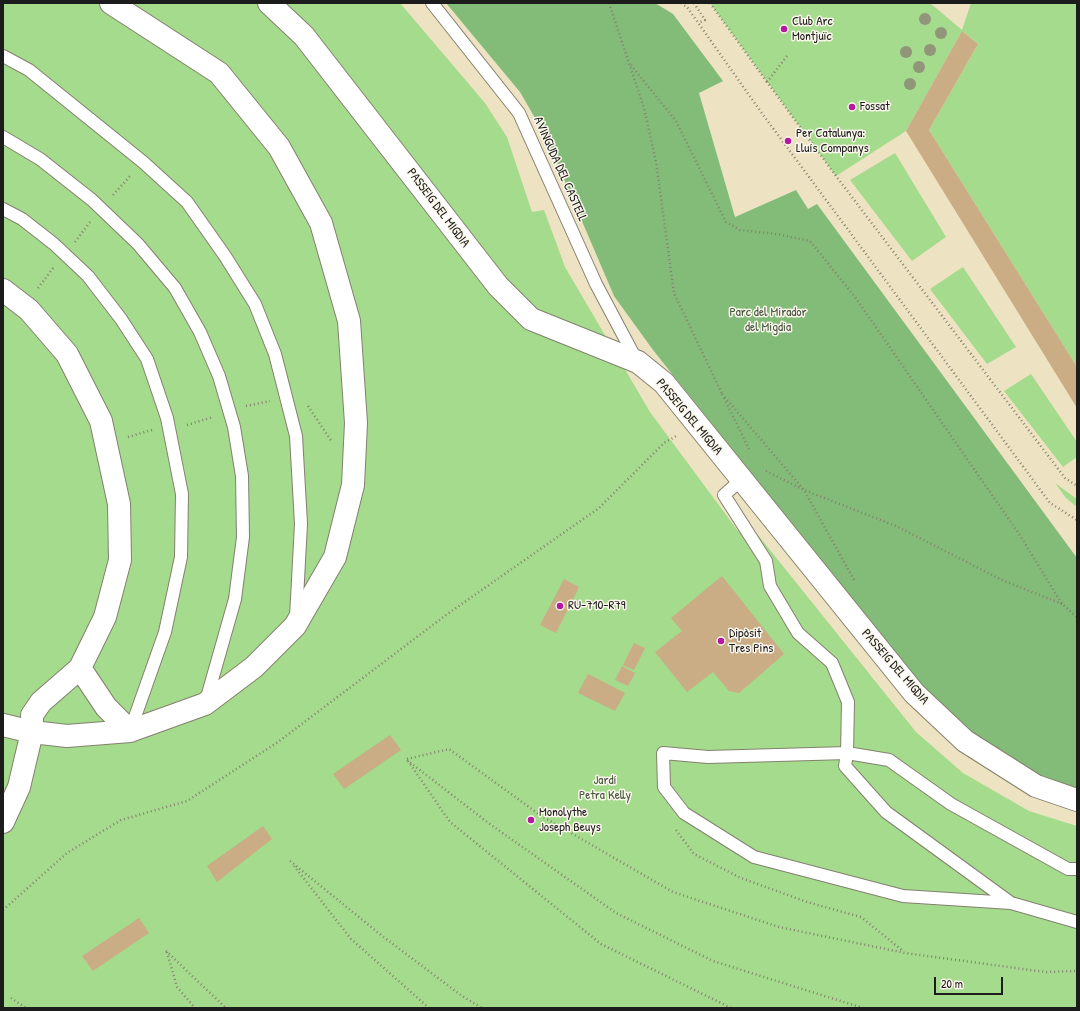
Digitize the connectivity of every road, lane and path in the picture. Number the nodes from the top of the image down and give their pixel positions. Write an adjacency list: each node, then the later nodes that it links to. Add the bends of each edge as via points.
1 (111, 3): 41 (street, via 219,73 279,147 321,223 349,321 356,422 353,485 335,557)
2 (269, 3): 22 (street, PASSEIG DEL MIGDIA, via 304,36 498,286 531,319)
3 (432, 3): 22 (lane, AVINGUDA DEL CASTELL, via 519,113 596,284)
4 (609, 3): 11 (path)
5 (681, 3): 8 (path)
6 (694, 3): 8 (path, via 705,20)
7 (710, 3): 12 (path)
8 (698, 23): 37 (path, via 1046,498)
9 (3, 56): 41 (lane, via 29,70 143,162 187,202 226,256 255,304 275,354 296,436 301,524)
10 (787, 56): 12 (path)
11 (631, 64): 23 (path, via 656,162 674,293); 39 (path, via 676,121 726,222 740,230 776,234 810,242 855,297 1021,536)
12 (767, 82): 35 (path, via 1065,478)
13 (3, 136): 43 (lane, via 40,159 92,200 138,244 175,288 200,332 219,376 234,427 242,476 243,537 235,599)
14 (129, 176): 15 (path)
15 (116, 191)
16 (3, 208): 45 (lane, via 54,244 93,283 147,359 167,418 182,494 181,557 165,632)
17 (88, 225): 18 (path)
18 (77, 239)
19 (50, 272): 20 (path)
20 (40, 284)
21 (3, 290): 42 (street, via 29,310 67,354 101,421 119,504 120,560 105,617)
22 (638, 362): 34 (street, PASSEIG DEL MIGDIA, via 664,383)
23 (722, 394): 33 (path); 36 (path)
24 (265, 400): 26 (path)
25 (305, 402): 32 (path)
26 (250, 404)
27 (207, 419): 28 (path)
28 (194, 423)
29 (148, 431): 31 (path)
30 (682, 433): 53 (path, via 664,442 599,508 446,615 278,742 187,802 121,820 67,853)
31 (134, 435)
32 (335, 447)
33 (751, 454)
34 (741, 480): 36 (path, via 758,467); 47 (lane, via 724,495 766,561 770,586 798,633 832,663 848,702); 49 (street, PASSEIG DEL MIGDIA, via 914,693 965,740 1036,786)
35 (1077, 486)
36 (804, 490): 38 (path); 39 (path, via 896,526 1002,580)
37 (1077, 520)
38 (855, 581)
39 (1062, 604): 40 (path)
40 (1077, 617)
41 (295, 626): 43 (street, via 254,667)
42 (80, 668): 45 (street, via 106,707); 46 (street, via 41,702 32,715)
43 (205, 704): 45 (street)
44 (3, 725): 46 (street)
45 (130, 731): 46 (street, via 67,736)
46 (32, 732): 50 (street, via 19,787)
47 (847, 753): 51 (lane, via 889,760 951,804 1068,868); 52 (lane, via 845,766 886,812); 52 (lane, via 708,757 663,753 664,787 684,813 754,857 903,896)
48 (407, 759): 55 (path, via 448,749 540,816 673,892 779,927 905,953 1045,972); 62 (path, via 450,822 601,944); 63 (path, via 487,822 616,913 713,961)
49 (1077, 800)
50 (4, 818)
51 (1077, 868)
52 (1011, 903): 54 (lane)
53 (3, 910)
54 (1077, 922)
55 (1077, 971)
56 (11, 998): 57 (path)
57 (26, 1008)
58 (194, 1008): 59 (path, via 177,986 166,951)
59 (226, 1008)
60 (429, 1008): 61 (path, via 351,939 290,861 380,935)
61 (482, 1008)
62 (731, 1008)
63 (863, 1008)

